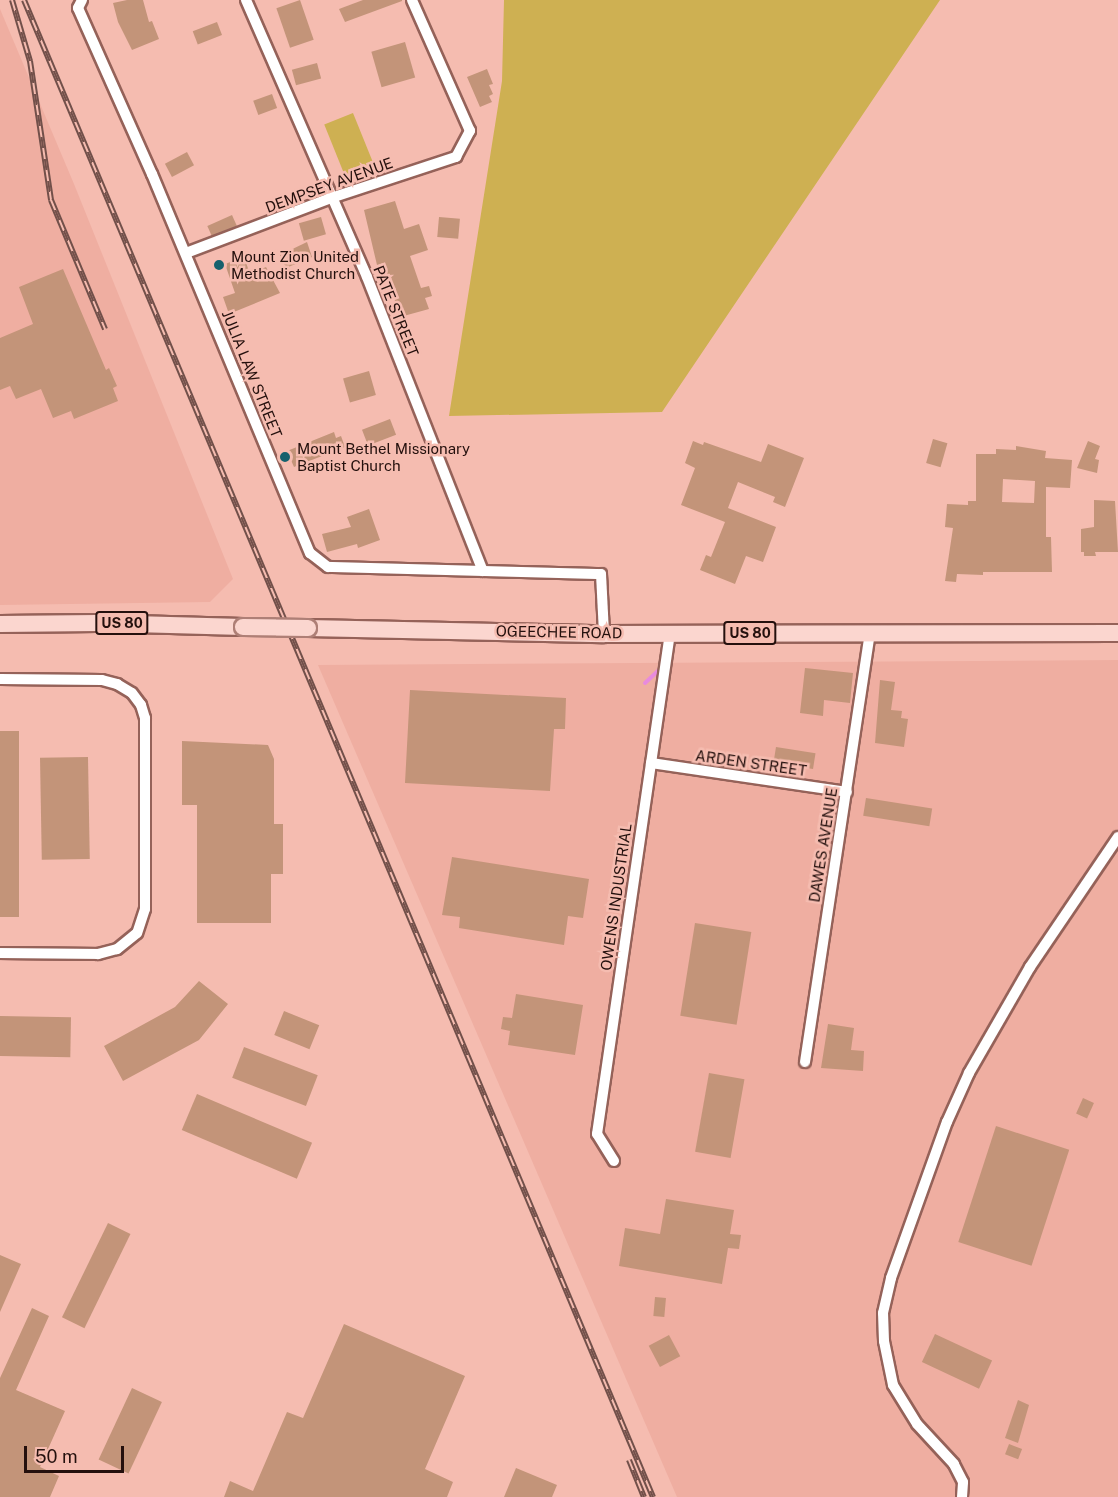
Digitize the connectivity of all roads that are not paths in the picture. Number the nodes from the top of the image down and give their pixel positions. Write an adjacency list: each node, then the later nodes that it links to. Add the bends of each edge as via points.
1 (82, 0): 5 (street, JULIA LAW STREET, via 78,8)
2 (246, 0): 4 (street, PATE STREET)
3 (411, 0): 4 (street, DEMPSEY AVENUE, via 470,131 456,157)
4 (332, 198): 5 (street, DEMPSEY AVENUE); 6 (street, PATE STREET)
5 (186, 254): 6 (street, JULIA LAW STREET, via 310,554 328,567)
6 (483, 570): 11 (street, JULIA LAW STREET, via 601,574)
7 (0, 624): 11 (main road, OGEECHEE ROAD / US 80, bridge, via 97,622)
8 (870, 632): 9 (main road, OGEECHEE ROAD / US 80); 10 (main road, OGEECHEE ROAD / US 80); 14 (street, DAWES AVENUE)
9 (670, 633): 11 (main road, OGEECHEE ROAD / US 80); 13 (street, OWENS INDUSTRIAL)
10 (1118, 633)
11 (604, 634)
12 (0, 679): 16 (street, via 102,680 132,693 145,718 145,909 137,933 117,949 98,954)
13 (651, 763): 14 (street, ARDEN STREET); 18 (street, OWENS INDUSTRIAL, via 597,1134)
14 (847, 792): 17 (street, DAWES AVENUE)
15 (1118, 837): 19 (street, via 1030,967 969,1073 947,1122 891,1278 883,1313 893,1384 917,1424 954,1464 963,1482)
16 (0, 953)
17 (805, 1062)
18 (614, 1161)
19 (962, 1497)

